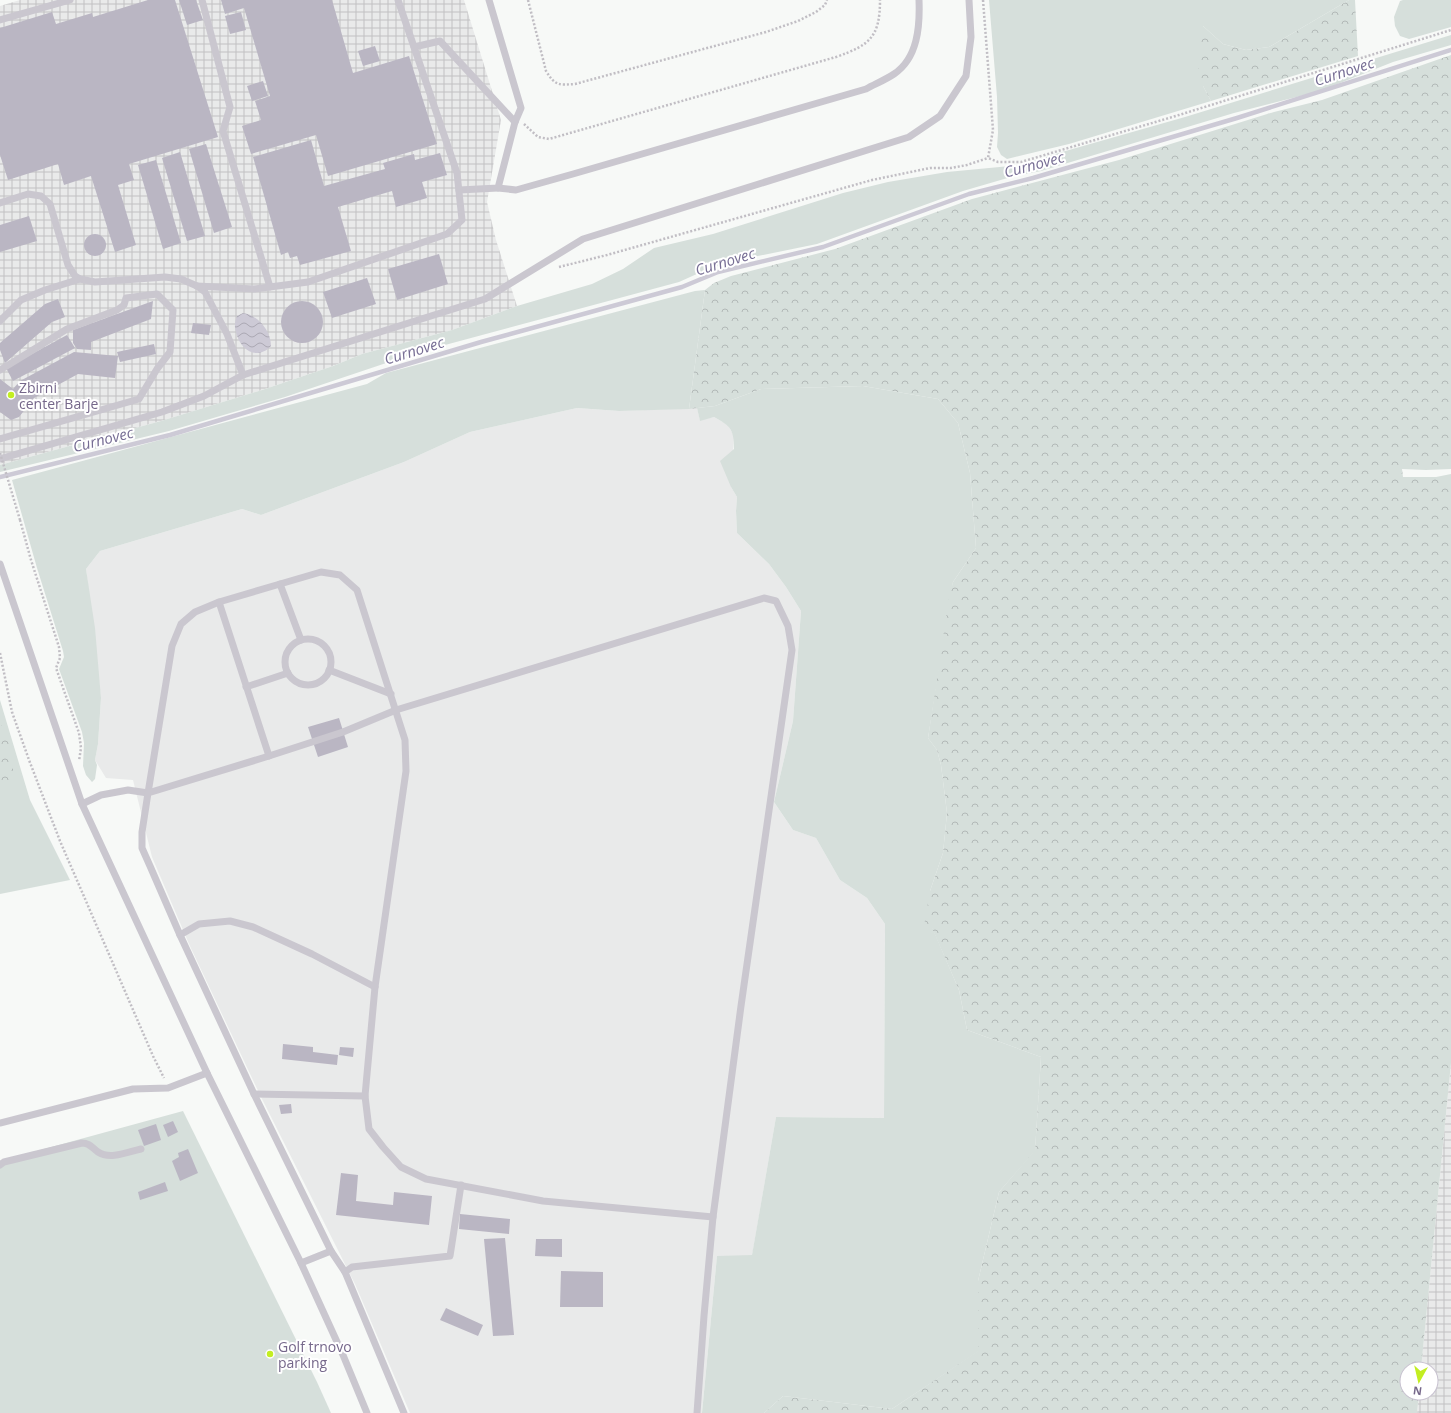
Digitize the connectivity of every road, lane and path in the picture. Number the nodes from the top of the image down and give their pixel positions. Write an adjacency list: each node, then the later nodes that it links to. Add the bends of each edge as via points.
1 (70, 0): 11 (lane)
2 (202, 0): 22 (lane, via 230,107 223,131)
3 (398, 0): 13 (lane)
4 (489, 0): 14 (lane, via 521,108)
5 (528, 0): 6 (path, via 546,71 552,81 561,85 575,84 766,32 816,12)
6 (827, 0)
7 (880, 0): 14 (path, via 880,17 875,33 866,43 836,57 548,139 538,137)
8 (920, 0): 16 (lane, via 917,39 906,62 895,73 866,89 516,190)
9 (969, 0): 25 (lane, via 971,37 966,76 940,116 908,137 583,239 485,299)
10 (983, 0): 15 (path, via 993,130)
11 (0, 20)
12 (1451, 30): 15 (path, via 1021,162 998,162)
13 (414, 47): 14 (lane, via 440,41); 17 (lane, via 456,173)
14 (516, 119): 16 (lane)
15 (988, 158): 19 (path, via 967,165 930,168 872,180)
16 (498, 188): 17 (lane)
17 (459, 190): 22 (lane, via 462,220 447,234 308,282)
18 (0, 203): 20 (lane, via 28,194 41,196 50,204 68,265)
19 (554, 268)
20 (80, 279): 21 (lane, via 95,282 165,277 181,279); 23 (lane, via 21,300)
21 (197, 286): 22 (lane, via 254,289); 25 (lane, via 205,292 227,334)
22 (270, 287)
23 (0, 321)
24 (0, 370): 26 (lane, via 67,329 118,310 124,305 126,298 158,294 173,310 170,352 139,399)
25 (243, 375): 28 (lane, via 204,396 162,412)
26 (0, 439)
27 (0, 453): 40 (path, bridge, via 59,647 60,658 56,668 80,733)
28 (0, 459)
29 (0, 564): 42 (lane)
30 (280, 584): 31 (lane); 32 (lane); 37 (lane, via 321,572 340,575 357,590)
31 (219, 602): 36 (lane); 41 (lane, via 195,612 181,624 172,646)
32 (301, 640): 34 (lane, via 309,639 322,644 330,656); 35 (lane, via 287,653)
33 (0, 653): 46 (path, via 12,712 60,841)
34 (329, 670): 35 (lane, via 320,682 306,685 298,683); 37 (lane)
35 (288, 673): 36 (lane)
36 (246, 687): 39 (lane)
37 (391, 694): 38 (lane)
38 (396, 710): 39 (lane, via 343,732); 44 (lane, via 405,740 406,771); 53 (lane, via 764,598 776,601 788,626 792,650)
39 (269, 756): 41 (lane)
40 (79, 765)
41 (148, 793): 42 (lane, via 121,791 101,795); 43 (lane, via 142,848)
42 (82, 804): 45 (lane)
43 (180, 934): 44 (lane, via 199,924 230,921 253,927); 47 (lane)
44 (375, 987): 48 (lane)
45 (207, 1072): 46 (lane); 55 (lane)
46 (168, 1088): 49 (lane, via 133,1089)
47 (254, 1094): 48 (lane); 54 (lane)
48 (366, 1096): 52 (lane, via 369,1129 401,1168 426,1179)
49 (0, 1122)
50 (141, 1149): 51 (lane, via 110,1156 102,1155 87,1143 82,1143)
51 (0, 1165)
52 (461, 1186): 53 (lane, via 543,1201); 56 (lane, via 450,1256 352,1267)
53 (713, 1217): 59 (lane)
54 (331, 1251): 55 (lane); 56 (lane)
55 (301, 1263): 57 (lane)
56 (345, 1272): 58 (lane)
57 (367, 1413)
58 (404, 1413)
59 (697, 1413)

